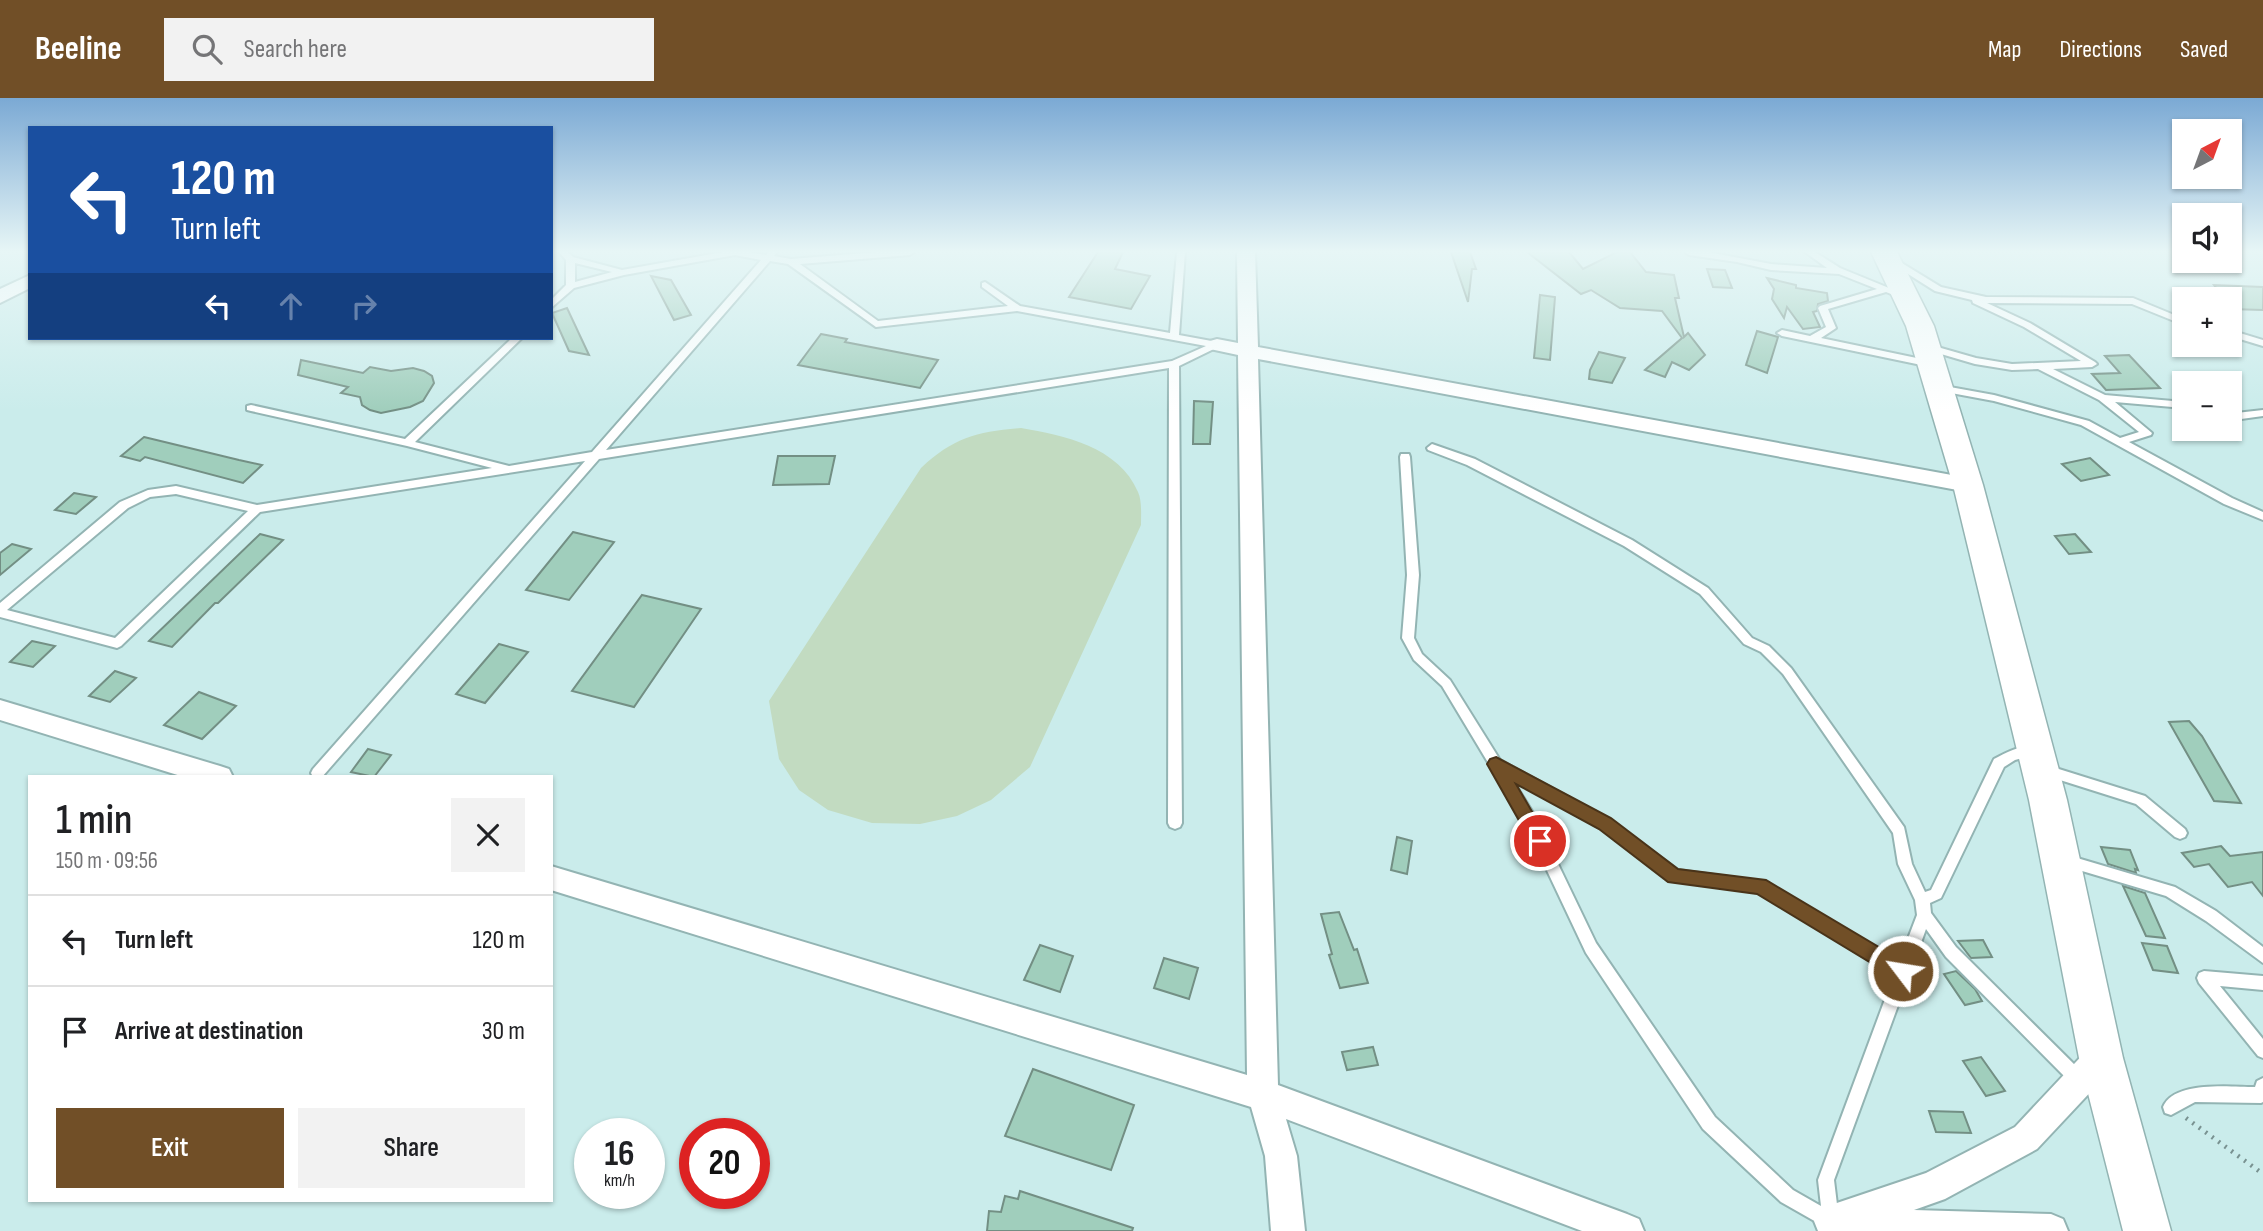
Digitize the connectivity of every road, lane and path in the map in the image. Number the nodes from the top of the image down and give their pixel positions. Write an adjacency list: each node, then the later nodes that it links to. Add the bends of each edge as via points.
1 (726, 305): 31 (lane)
2 (850, 305): 10 (lane, via 876,324)
3 (1013, 305): 10 (lane)
4 (1177, 305): 14 (lane)
5 (1247, 305): 19 (street)
6 (1830, 305): 15 (lane, via 1824,308 1830,328)
7 (1908, 305): 21 (main road, via 1920,326)
8 (1984, 305): 22 (lane, via 2092,364)
9 (2142, 305): 11 (lane)
10 (1017, 308): 14 (lane)
11 (2172, 317)
12 (1782, 332): 15 (lane)
13 (2242, 337): 17 (lane)
14 (1174, 338): 18 (lane)
15 (1812, 339): 21 (lane)
16 (515, 340): 29 (lane)
17 (2263, 343)
18 (1217, 345): 19 (street); 20 (lane)
19 (1248, 350): 34 (street); 54 (street)
20 (1174, 364): 31 (lane); 43 (lane)
21 (1932, 366): 22 (lane); 28 (lane, via 2085,423); 34 (main road)
22 (2039, 366): 23 (lane)
23 (2103, 398): 24 (lane); 28 (lane, via 2147,433)
24 (2172, 404)
25 (251, 408): 29 (lane)
26 (2263, 413): 27 (lane)
27 (2242, 416)
28 (2121, 442): 36 (lane)
29 (407, 443): 33 (lane)
30 (1432, 448): 47 (lane, via 1471,462 1628,543 1704,591 1748,641 1765,649 1787,671 1899,831 1905,864)
31 (594, 456): 33 (lane); 41 (lane)
32 (1405, 457): 40 (lane, via 1413,575 1408,638 1418,657 1446,683)
33 (512, 470): 35 (lane)
34 (1968, 485): 39 (main road)
35 (257, 509): 37 (lane, via 176,491 148,494 124,505); 37 (lane, via 117,643)
36 (2263, 516)
37 (0, 612)
38 (0, 710): 42 (street)
39 (2037, 758): 44 (lane, via 2140,800); 45 (main road); 47 (lane, via 2011,755 1999,764 1936,894)
40 (1496, 764): 49 (lane, via 1605,824 1675,876 1760,886); 57 (lane, via 1530,820 1591,948 1709,1123 1787,1196)
41 (318, 773)
42 (213, 775)
43 (1175, 823)
44 (2180, 833)
45 (2060, 859): 48 (lane, via 2170,891); 52 (main road)
46 (553, 879): 54 (street)
47 (1923, 907): 49 (lane); 52 (lane, via 1951,952)
48 (2263, 956)
49 (1903, 971): 57 (lane, via 1826,1180)
50 (2263, 983): 51 (lane, via 2204,978)
51 (2263, 1051)
52 (2090, 1069): 57 (street, via 2025,1138 1933,1187); 61 (main road)
53 (2263, 1086): 55 (lane, via 2260,1095 2194,1094)
54 (1263, 1095): 58 (street, via 1281,1156); 59 (street)
55 (2171, 1107): 56 (path)
56 (2263, 1174)
57 (1831, 1221): 60 (street)
58 (1288, 1231)
59 (1627, 1231)
60 (2051, 1231)
61 (2147, 1231)

